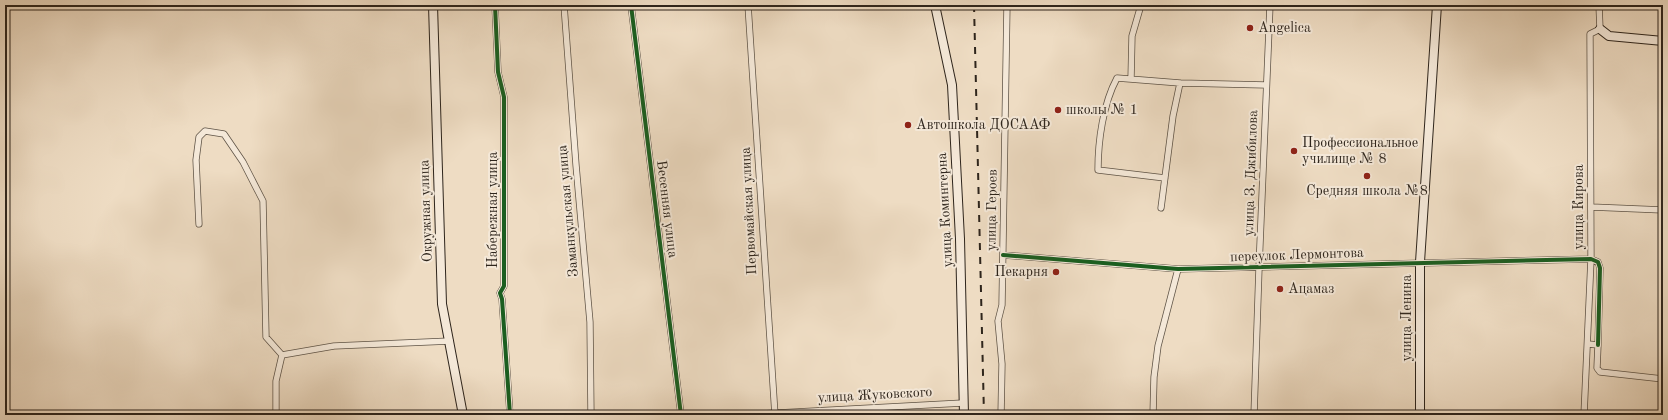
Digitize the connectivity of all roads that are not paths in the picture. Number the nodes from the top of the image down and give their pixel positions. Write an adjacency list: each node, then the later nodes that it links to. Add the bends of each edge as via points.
1 (433, 5): 27 (street, Окружная улица, via 442,304)
2 (496, 5): 36 (street, Набережная улица, via 498,72 504,97 504,286 500,293)
3 (564, 5): 37 (street, Заманкульская улица, via 590,322)
4 (631, 5): 38 (street, Весенняя улица)
5 (748, 5): 33 (street, Первомайская улица)
6 (935, 5): 32 (street, улица Коминтерна, via 952,85 960,239)
7 (1007, 5): 22 (street, улица Героев)
8 (1141, 5): 14 (street, via 1132,36)
9 (1270, 5): 16 (street, улица З. Джибилова)
10 (1437, 5): 24 (street, улица Ленина)
11 (1599, 5): 12 (street)
12 (1600, 29): 13 (street, via 1609,36); 18 (street, улица Кирова, via 1590,34)
13 (1663, 41)
14 (1131, 79): 15 (street); 17 (street, via 1117,78 1113,85 1098,150 1098,170)
15 (1180, 82): 16 (street); 17 (street)
16 (1266, 85): 25 (street, улица З. Джибилова)
17 (1165, 178): 19 (street)
18 (1591, 207): 20 (street); 23 (street, улица Кирова)
19 (1160, 208)
20 (1663, 210)
21 (199, 224): 30 (street, via 196,160 199,137 205,131 224,134 243,162 263,200 266,337)
22 (1003, 255): 26 (street, переулок Лермонтова); 41 (street, улица Героев, via 1002,305 998,321 1002,364)
23 (1591, 259): 24 (street, переулок Лермонтова); 28 (street, улица Кирова); 29 (street, via 1598,262 1600,268)
24 (1420, 262): 25 (street, переулок Лермонтова); 44 (street, улица Ленина)
25 (1258, 268): 26 (street, переулок Лермонтова); 43 (street, улица З. Джибилова)
26 (1178, 269): 42 (street, via 1158,346)
27 (450, 341): 30 (street, via 334,346); 35 (street, Окружная улица)
28 (1588, 344): 29 (street); 45 (street, улица Кирова)
29 (1598, 345): 31 (street, via 1597,368 1600,372)
30 (282, 355): 34 (street, via 276,381)
31 (1663, 379)
32 (964, 403): 33 (street, улица Жуковского); 40 (street, улица Коминтерна)
33 (775, 414): 39 (street, улица Жуковского)
34 (276, 415)
35 (463, 415)
36 (510, 415)
37 (591, 415)
38 (681, 415)
39 (740, 415)
40 (964, 415)
41 (1001, 415)
42 (1153, 415)
43 (1254, 415)
44 (1420, 415)
45 (1584, 415)

